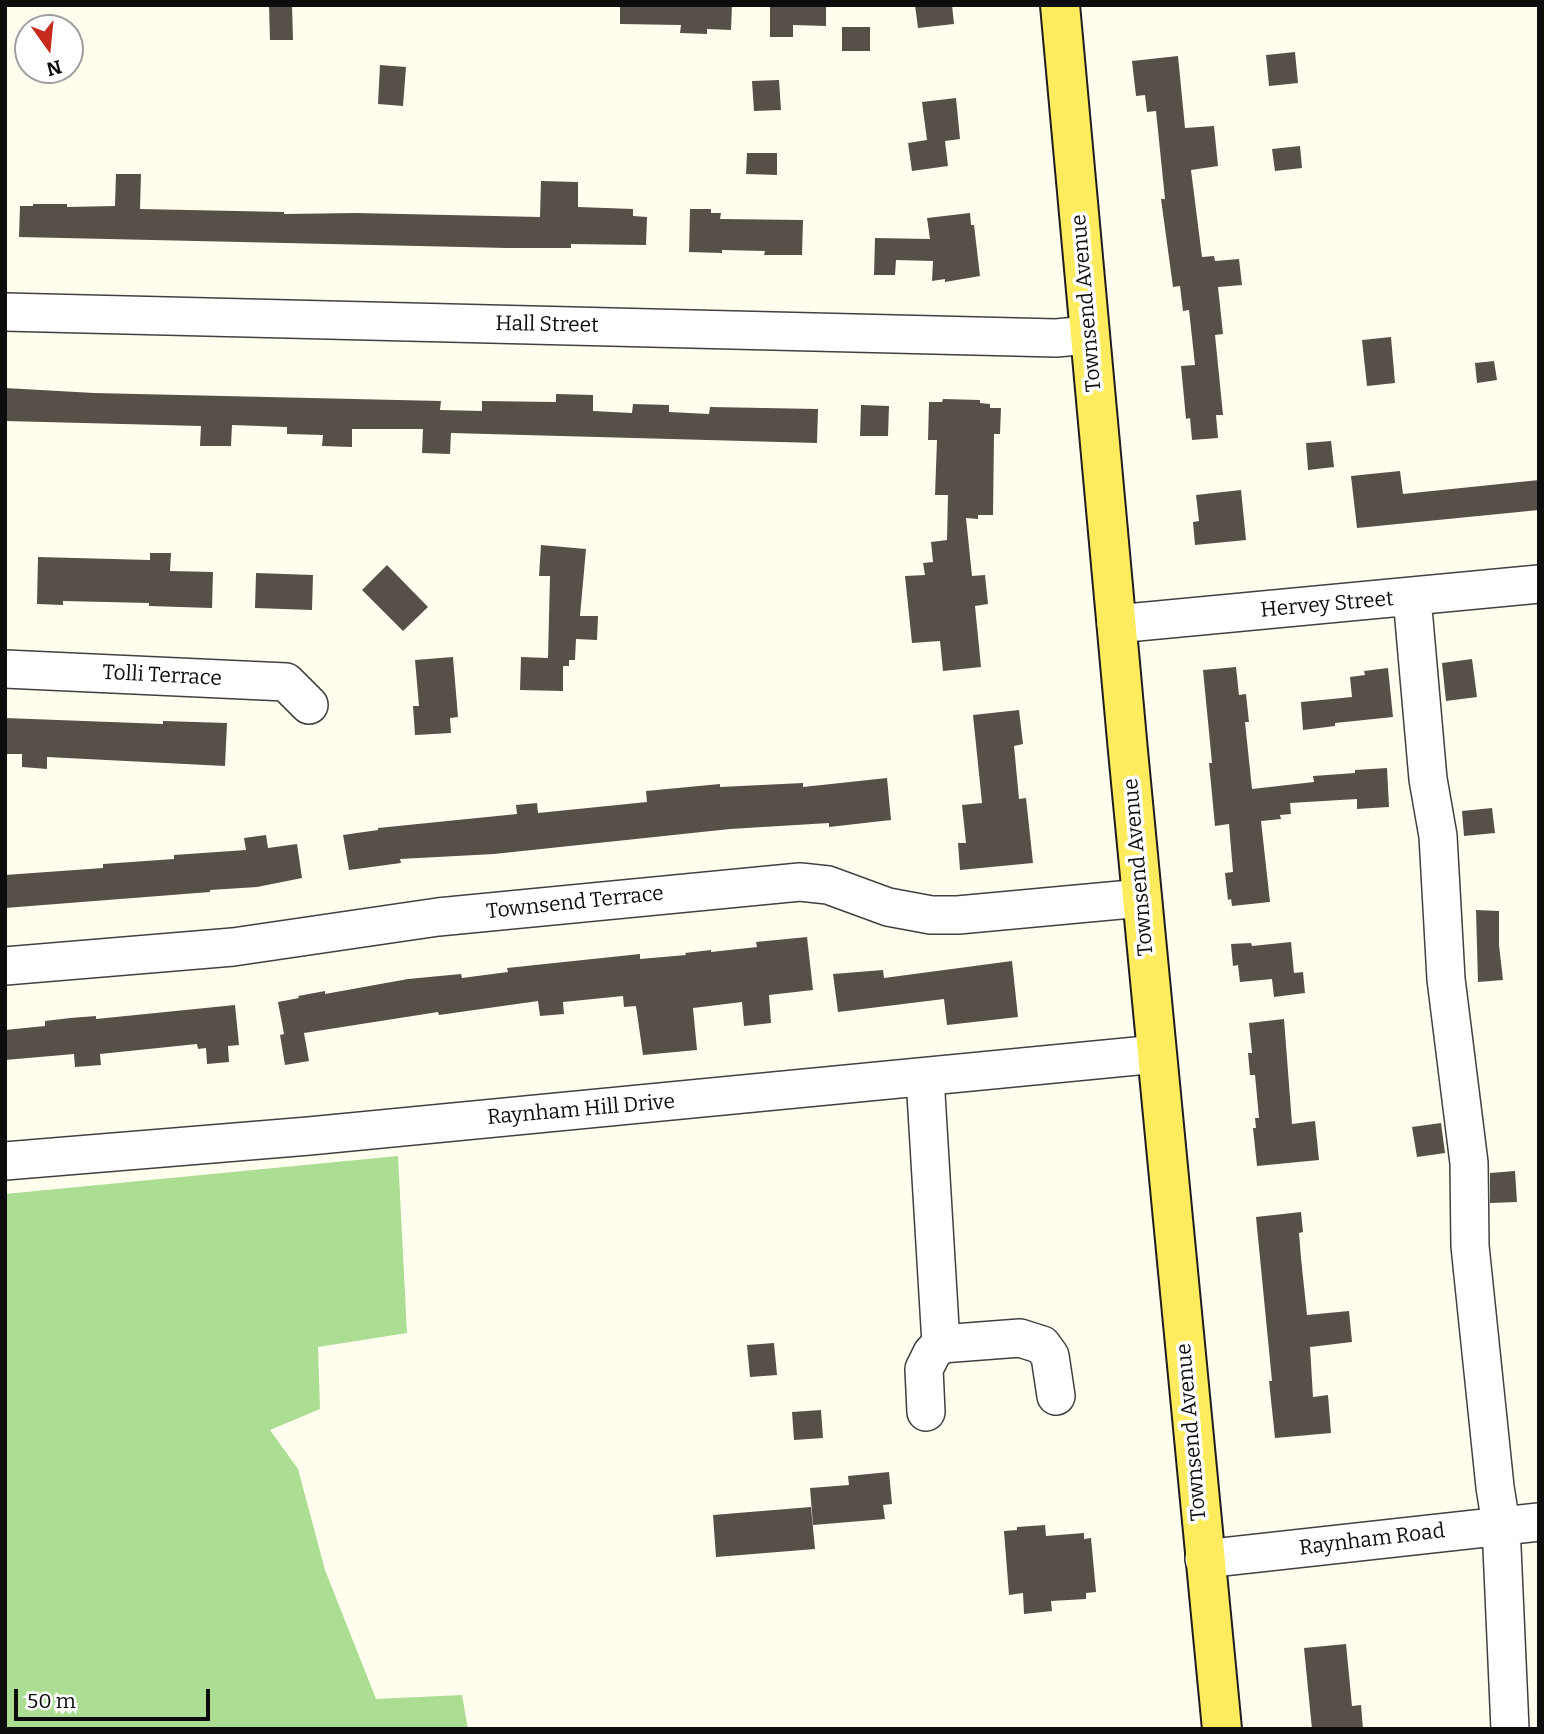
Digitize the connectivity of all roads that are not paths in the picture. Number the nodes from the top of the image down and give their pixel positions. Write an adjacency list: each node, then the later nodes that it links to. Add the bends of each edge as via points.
1 (1060, 5): 3 (main road, Townsend Avenue)
2 (5, 312): 3 (street, Hall Street, via 1056,338)
3 (1089, 335): 6 (main road, Townsend Avenue)
4 (1539, 584): 5 (street, Hervey Street)
5 (1412, 597): 6 (street, Hervey Street); 18 (street, via 1428,779 1438,836 1446,979 1469,1163 1470,1246)
6 (1116, 624): 9 (main road, Townsend Avenue)
7 (5, 669): 8 (street, Tolli Terrace, via 286,682)
8 (309, 705)
9 (1142, 898): 10 (street, Townsend Terrace, via 931,915 888,907 828,885 800,882 438,918 233,947); 11 (main road, Townsend Avenue)
10 (5, 966)
11 (1157, 1054): 12 (street, Raynham Hill Drive); 19 (main road, Townsend Avenue)
12 (925, 1077): 13 (street, Raynham Hill Drive); 14 (street)
13 (5, 1161)
14 (941, 1344): 15 (street, via 1020,1338 1042,1345 1050,1356); 16 (street, via 924,1369)
15 (1056, 1396)
16 (926, 1412)
17 (1539, 1522): 18 (street, Raynham Road)
18 (1501, 1525): 19 (street, Raynham Road); 21 (street)
19 (1205, 1559): 20 (main road, Townsend Avenue)
20 (1222, 1729)
21 (1510, 1729)

